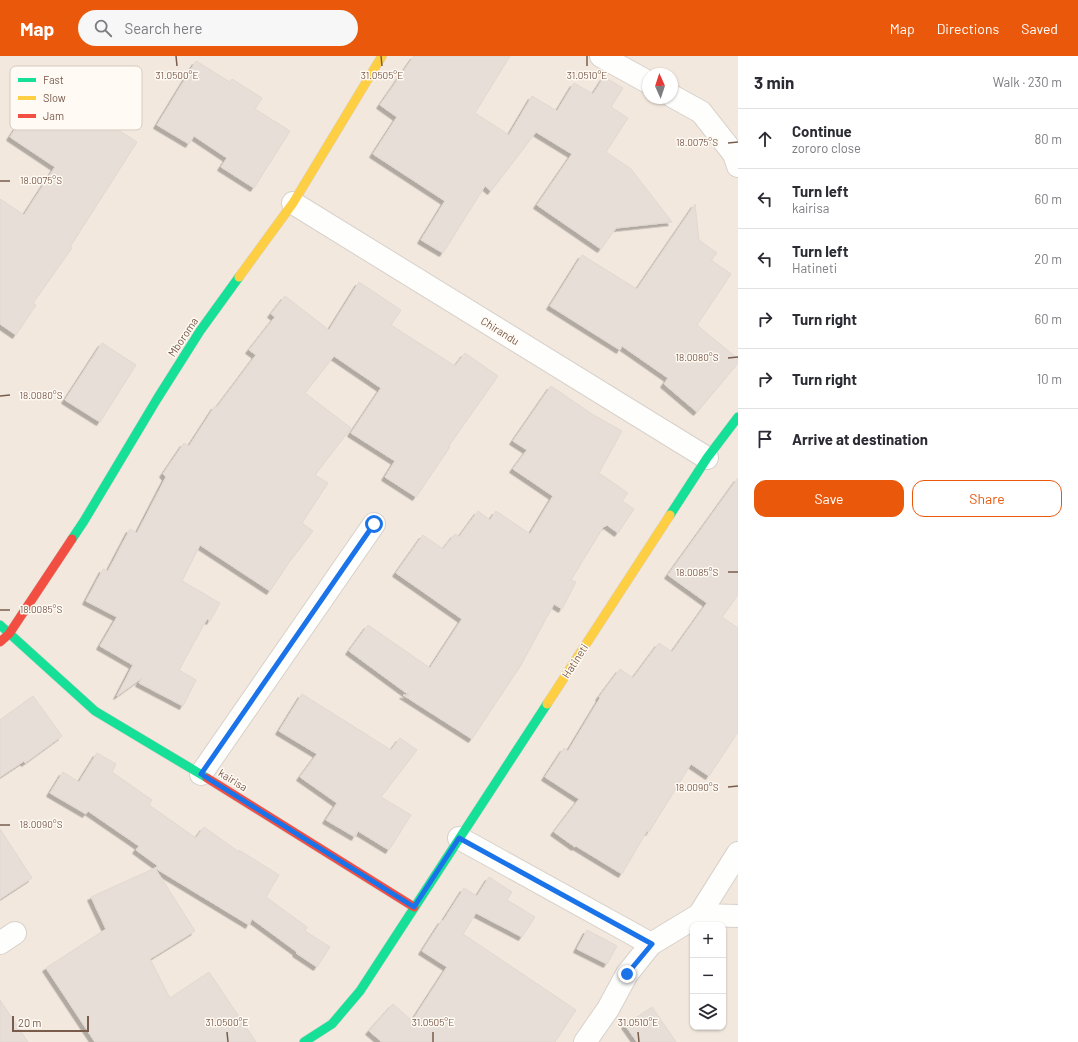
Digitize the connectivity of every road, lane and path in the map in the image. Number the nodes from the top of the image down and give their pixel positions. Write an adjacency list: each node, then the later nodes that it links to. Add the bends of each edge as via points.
1 (382, 56): 6 (street, Mboroma)
2 (601, 56): 3 (street)
3 (642, 79)
4 (678, 99): 5 (street, via 701,112 734,154)
5 (738, 166)
6 (293, 203): 8 (street, Chirandu); 11 (street, Mboroma, via 200,331 84,522)
7 (738, 417): 8 (street, Hatineti)
8 (707, 458): 14 (street, Hatineti)
9 (374, 524): 13 (street)
10 (0, 625): 11 (street, kairisa)
11 (9, 634): 12 (street, Mboroma); 13 (street, kairisa, via 95,711)
12 (0, 642)
13 (201, 774): 16 (street, kairisa)
14 (459, 838): 16 (street, Hatineti); 19 (street)
15 (738, 853): 17 (street)
16 (414, 907): 20 (street, Hatineti, via 360,991 332,1024)
17 (699, 915): 18 (street); 19 (street)
18 (738, 916)
19 (652, 944): 21 (street, via 627,974 608,1009)
20 (304, 1042)
21 (585, 1042)

